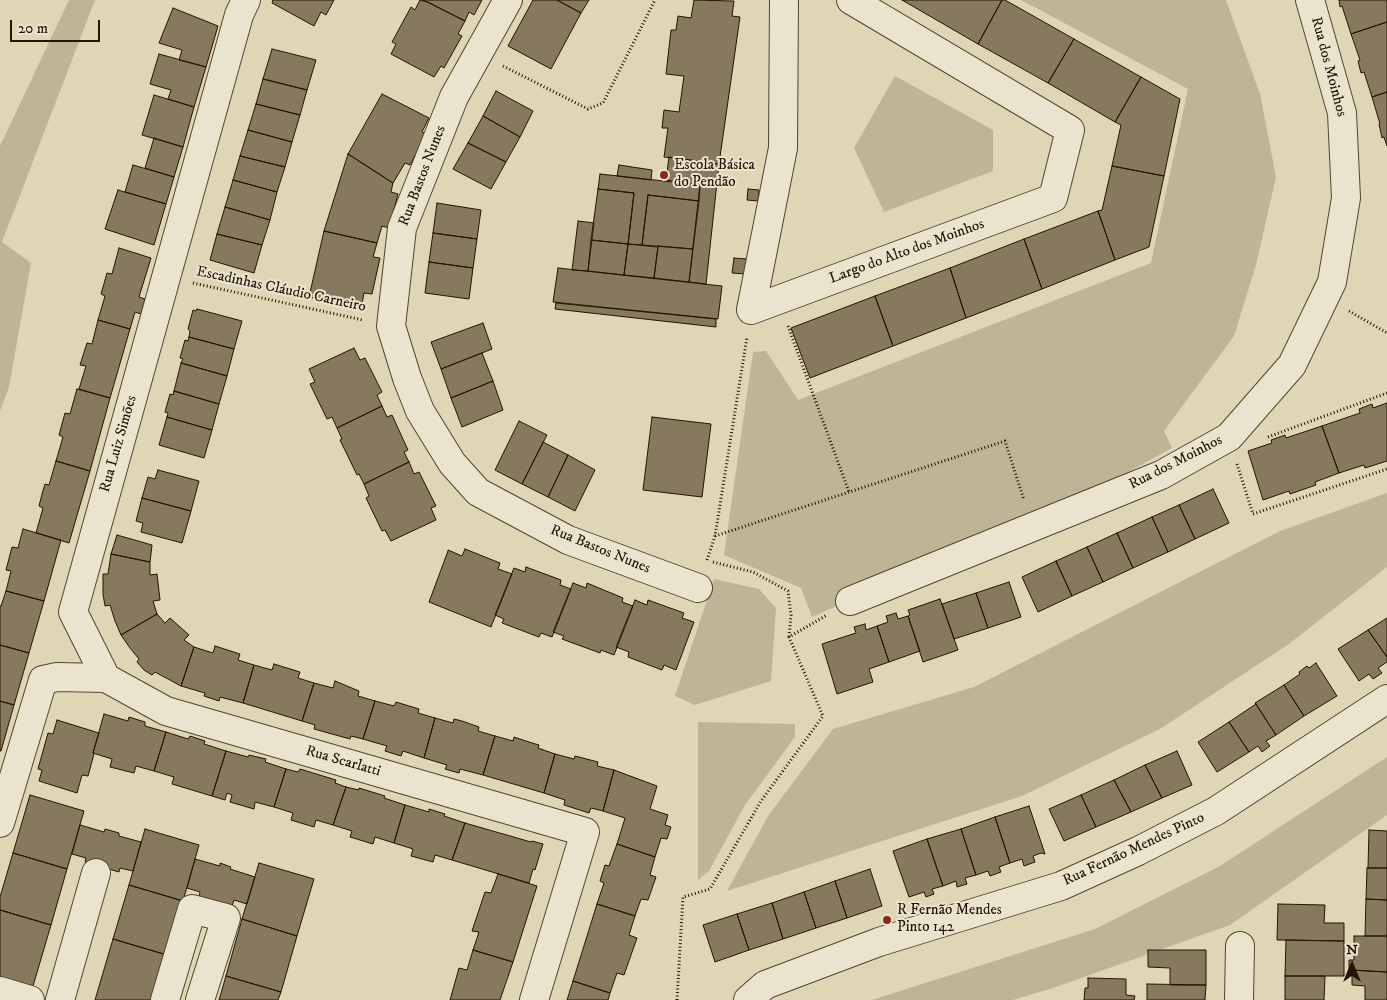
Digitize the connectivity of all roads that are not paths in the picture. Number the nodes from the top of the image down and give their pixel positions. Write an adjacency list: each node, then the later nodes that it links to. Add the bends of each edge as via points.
1 (246, 0): 8 (street, Rua Luiz Simões, via 239,15 73,612)
2 (508, 0): 6 (street, Rua Bastos Nunes, via 454,97 402,228 391,326 407,378 420,411 452,463 478,492 568,540)
3 (784, 0): 4 (street, Largo do Alto dos Moinhos, via 782,148 751,310 1052,198 1070,130)
4 (851, 0)
5 (1310, 0): 7 (street, Rua dos Moinhos, via 1342,114 1346,198 1332,282 1292,365 1231,444)
6 (698, 588)
7 (850, 601)
8 (106, 678): 10 (street, via 57,677 43,680); 18 (street, Rua Scarlatti, via 166,711 585,832)
9 (1387, 699): 19 (street, Rua Fernão Mendes Pinto, via 1216,811 1138,851 1061,886 879,942 765,985)
10 (0, 823)
11 (96, 873): 15 (street)
12 (1240, 946): 20 (street)
13 (0, 991): 14 (street)
14 (30, 1000)
15 (60, 1000)
16 (165, 1000): 17 (street, via 192,909 226,918)
17 (200, 1000)
18 (534, 1000)
19 (748, 1000)
20 (1239, 1000)

